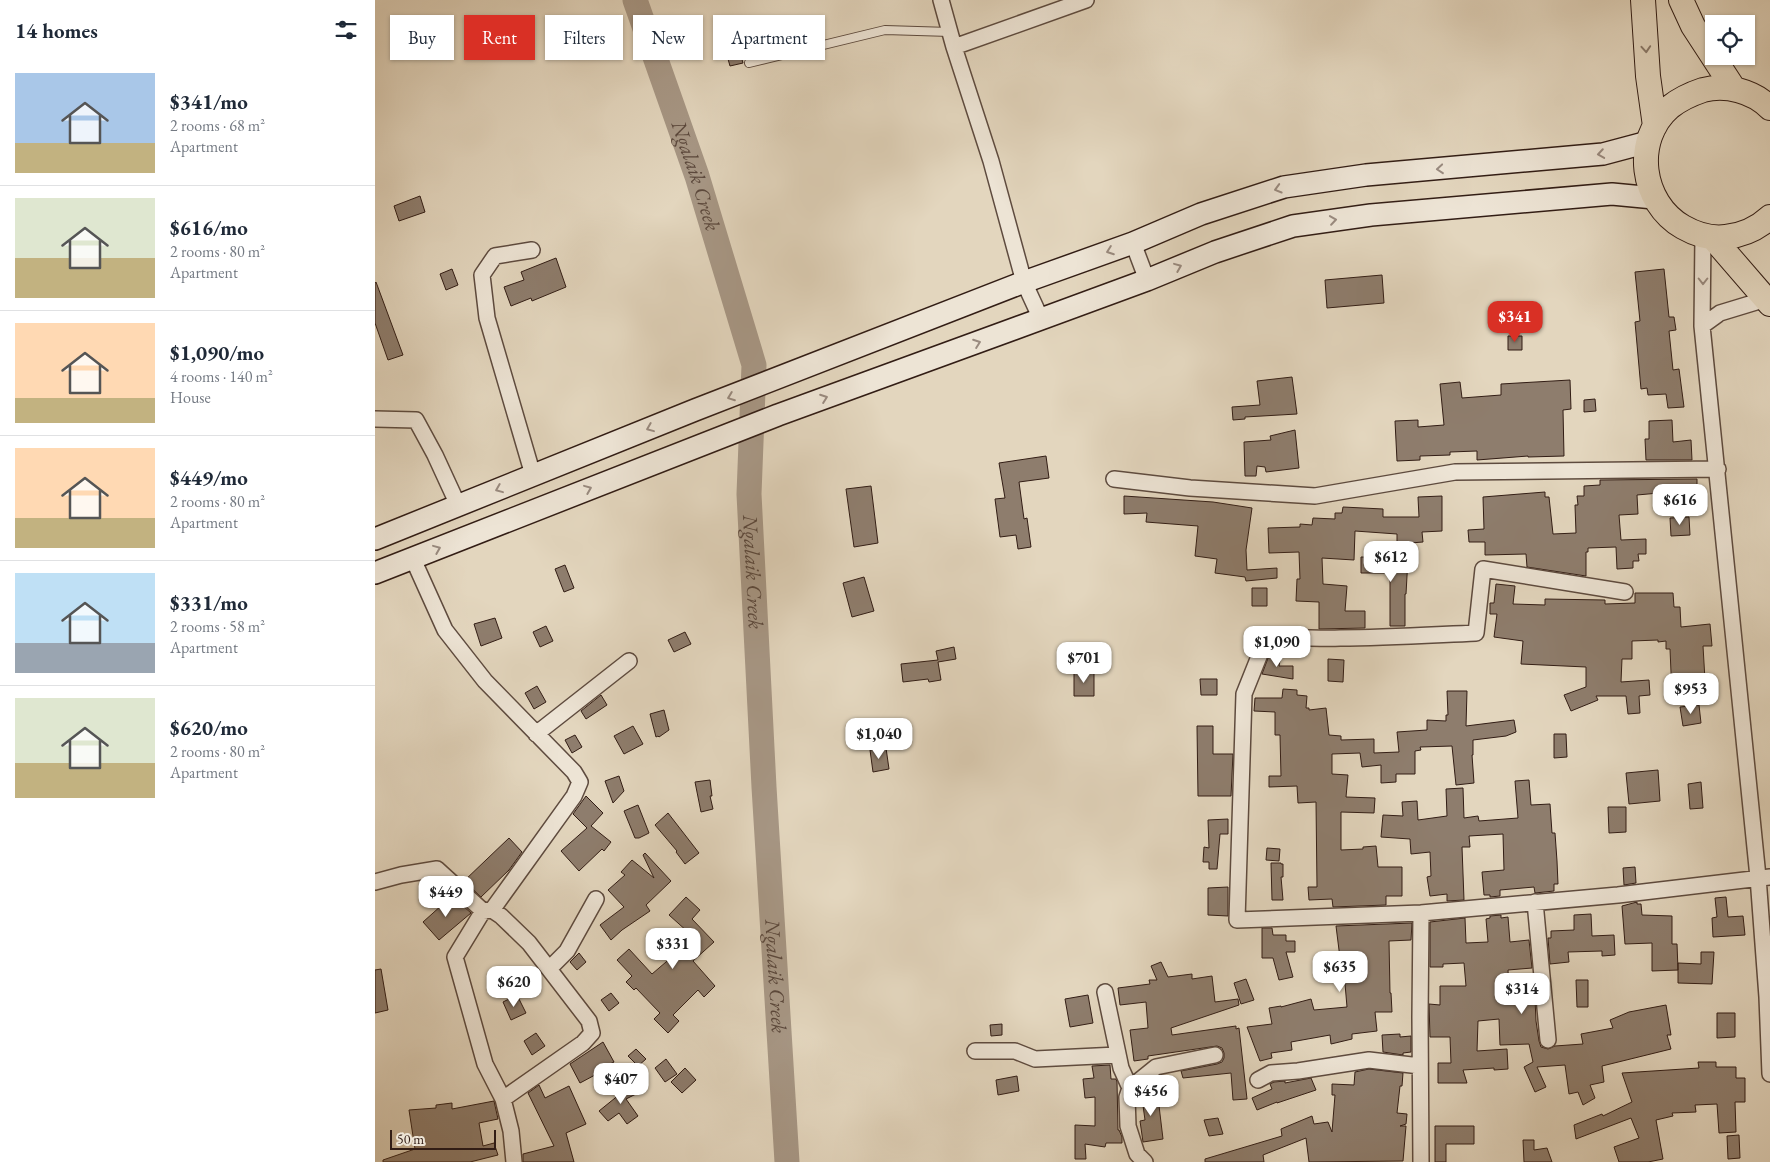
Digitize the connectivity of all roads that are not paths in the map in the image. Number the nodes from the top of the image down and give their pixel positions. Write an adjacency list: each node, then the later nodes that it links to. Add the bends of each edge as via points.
1 (941, 0): 5 (street)
2 (1085, 0): 6 (street)
3 (1643, 0): 10 (main road, one-way to 10)
4 (1681, 0): 8 (main road, via 1693,26)
5 (950, 32): 6 (street); 7 (lane, via 885,30)
6 (954, 47): 17 (street, via 991,160)
7 (749, 63)
8 (1734, 89): 9 (main road, via 1751,94); 10 (main road, via 1711,88 1689,95 1669,108)
9 (1770, 108)
10 (1652, 134): 11 (main road, via 1645,161 1647,180); 14 (main road, one-way to 14, via 1603,154 1366,175 1284,187 1201,214)
11 (1654, 198): 13 (main road, via 1676,223); 16 (main road, one-way to 11, via 1215,252 1293,226 1371,215 1612,194)
12 (1770, 217): 13 (main road, via 1740,235)
13 (1708, 237): 18 (main road); 20 (street, one-way to 20)
14 (1133, 243): 16 (street); 17 (main road, one-way to 17)
15 (532, 250): 23 (street, via 495,256 482,275 487,318)
16 (1147, 280): 19 (main road)
17 (1024, 282): 19 (street); 23 (main road, one-way to 23)
18 (1768, 302): 20 (street, via 1720,312)
19 (1041, 319): 27 (main road, one-way to 19, via 707,442)
20 (1702, 326): 22 (street)
21 (375, 419): 25 (street, via 416,420)
22 (1718, 469): 24 (street, via 1455,472 1315,496 1190,488); 32 (street, via 1740,704)
23 (533, 475): 25 (main road, one-way to 25)
24 (1114, 479)
25 (457, 505): 26 (main road)
26 (375, 538)
27 (413, 559): 28 (main road); 31 (street, via 445,630 485,681)
28 (375, 573)
29 (1625, 592): 37 (street, via 1483,569 1476,633 1267,639 1245,694 1237,920)
30 (629, 661): 31 (street)
31 (536, 734): 36 (street, via 580,782 574,796)
32 (1764, 877): 35 (street); 40 (street)
33 (375, 882): 36 (street, via 437,869)
34 (596, 899): 38 (street, via 567,951)
35 (1535, 902): 37 (street); 41 (street)
36 (488, 910): 38 (street, via 501,916 529,943); 49 (street, via 455,957 485,1064)
37 (1421, 913): 45 (street)
38 (549, 969): 49 (street, via 589,1021 592,1033 583,1043)
39 (1105, 992): 43 (street)
40 (1769, 997): 46 (street)
41 (1549, 1040)
42 (975, 1051): 43 (street, via 1015,1051 1035,1059)
43 (1117, 1055): 48 (street)
44 (1215, 1055): 48 (street, via 1156,1067)
45 (1420, 1066): 47 (street, via 1369,1060 1271,1073); 52 (street)
46 (1770, 1074)
47 (1258, 1080)
48 (1130, 1088): 51 (street, via 1127,1097 1128,1126 1137,1154)
49 (503, 1099): 50 (street)
50 (514, 1162)
51 (1145, 1162)
52 (1421, 1162)

